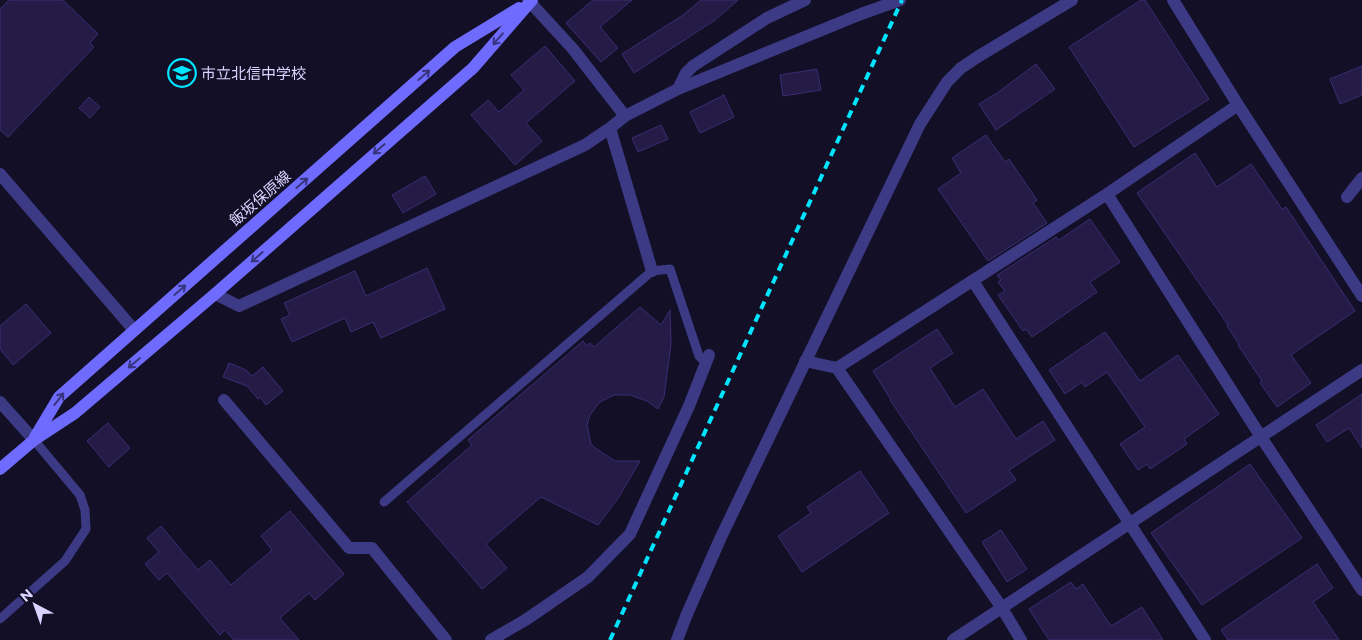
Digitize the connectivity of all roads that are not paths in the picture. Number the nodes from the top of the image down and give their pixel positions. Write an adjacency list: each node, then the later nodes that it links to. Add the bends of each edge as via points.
1 (805, 0): 6 (street, via 767,18 693,66)
2 (900, 0): 6 (street)
3 (1072, 0): 20 (street, via 979,56 947,82 920,124)
4 (1173, 0): 7 (street)
5 (530, 1): 8 (street, via 573,49); 16 (main road, 飯坂保原線, one-way to 16, via 473,68); 18 (main road, 飯坂保原線, one-way to 5, via 455,48)
6 (678, 89): 8 (street)
7 (1238, 105): 12 (street); 17 (street)
8 (625, 116): 9 (street)
9 (610, 128): 14 (street); 16 (street, via 585,145 238,306)
10 (0, 174): 18 (street)
11 (1362, 178): 13 (street)
12 (1108, 194): 15 (street); 25 (street)
13 (1347, 197)
14 (652, 271): 19 (lane, via 670,269 699,356); 28 (lane)
15 (973, 281): 21 (street); 29 (street)
16 (215, 294): 26 (main road, 飯坂保原線, one-way to 26, via 75,413)
17 (1362, 296)
18 (134, 330): 26 (main road, 飯坂保原線, one-way to 18, via 59,397)
19 (708, 359): 34 (street, via 690,406 630,534 588,577)
20 (805, 361): 21 (street); 35 (street, via 721,536)
21 (837, 368): 31 (street)
22 (1362, 370): 25 (street)
23 (224, 400): 33 (street, via 349,548 372,548)
24 (0, 402): 26 (street)
25 (1261, 437): 29 (street); 30 (street)
26 (34, 440): 27 (main road, 飯坂保原線); 32 (lane, via 80,495 86,530 65,561)
27 (0, 469)
28 (384, 502)
29 (1129, 524): 31 (street); 38 (street)
30 (1362, 590)
31 (1002, 608): 36 (street); 37 (street)
32 (0, 619)
33 (446, 640)
34 (491, 640)
35 (677, 640)
36 (953, 640)
37 (1021, 640)
38 (1205, 640)

